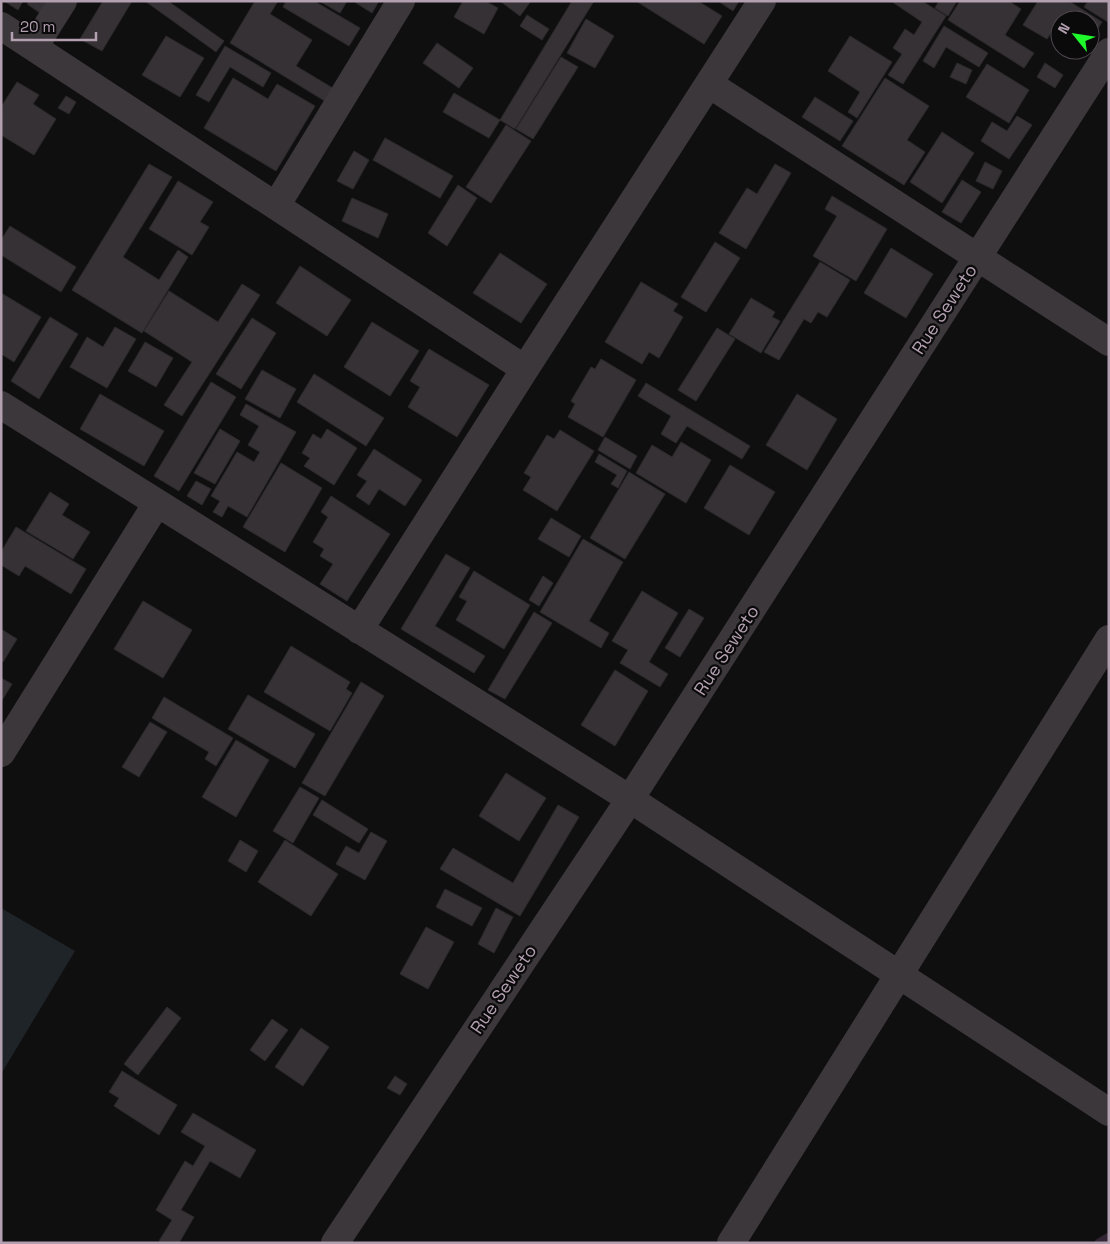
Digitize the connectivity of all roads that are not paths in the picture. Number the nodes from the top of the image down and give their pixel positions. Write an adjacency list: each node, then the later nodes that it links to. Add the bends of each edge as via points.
1 (63, 1): 5 (street)
2 (401, 1): 8 (street)
3 (762, 1): 7 (street)
4 (1, 26): 5 (street)
5 (34, 47): 8 (street)
6 (1109, 52): 9 (street, Rue Seweto)
7 (708, 84): 9 (street); 11 (street)
8 (276, 206): 11 (street)
9 (977, 258): 10 (street); 17 (street, Rue Seweto)
10 (1109, 342)
11 (525, 369): 14 (street)
12 (1, 405): 13 (street)
13 (157, 503): 14 (street); 16 (street)
14 (359, 630): 17 (street)
15 (1109, 639): 18 (street)
16 (1, 753)
17 (630, 799): 18 (street); 20 (street, Rue Seweto)
18 (899, 974): 19 (street); 21 (street)
19 (1109, 1112)
20 (335, 1243)
21 (731, 1243)

